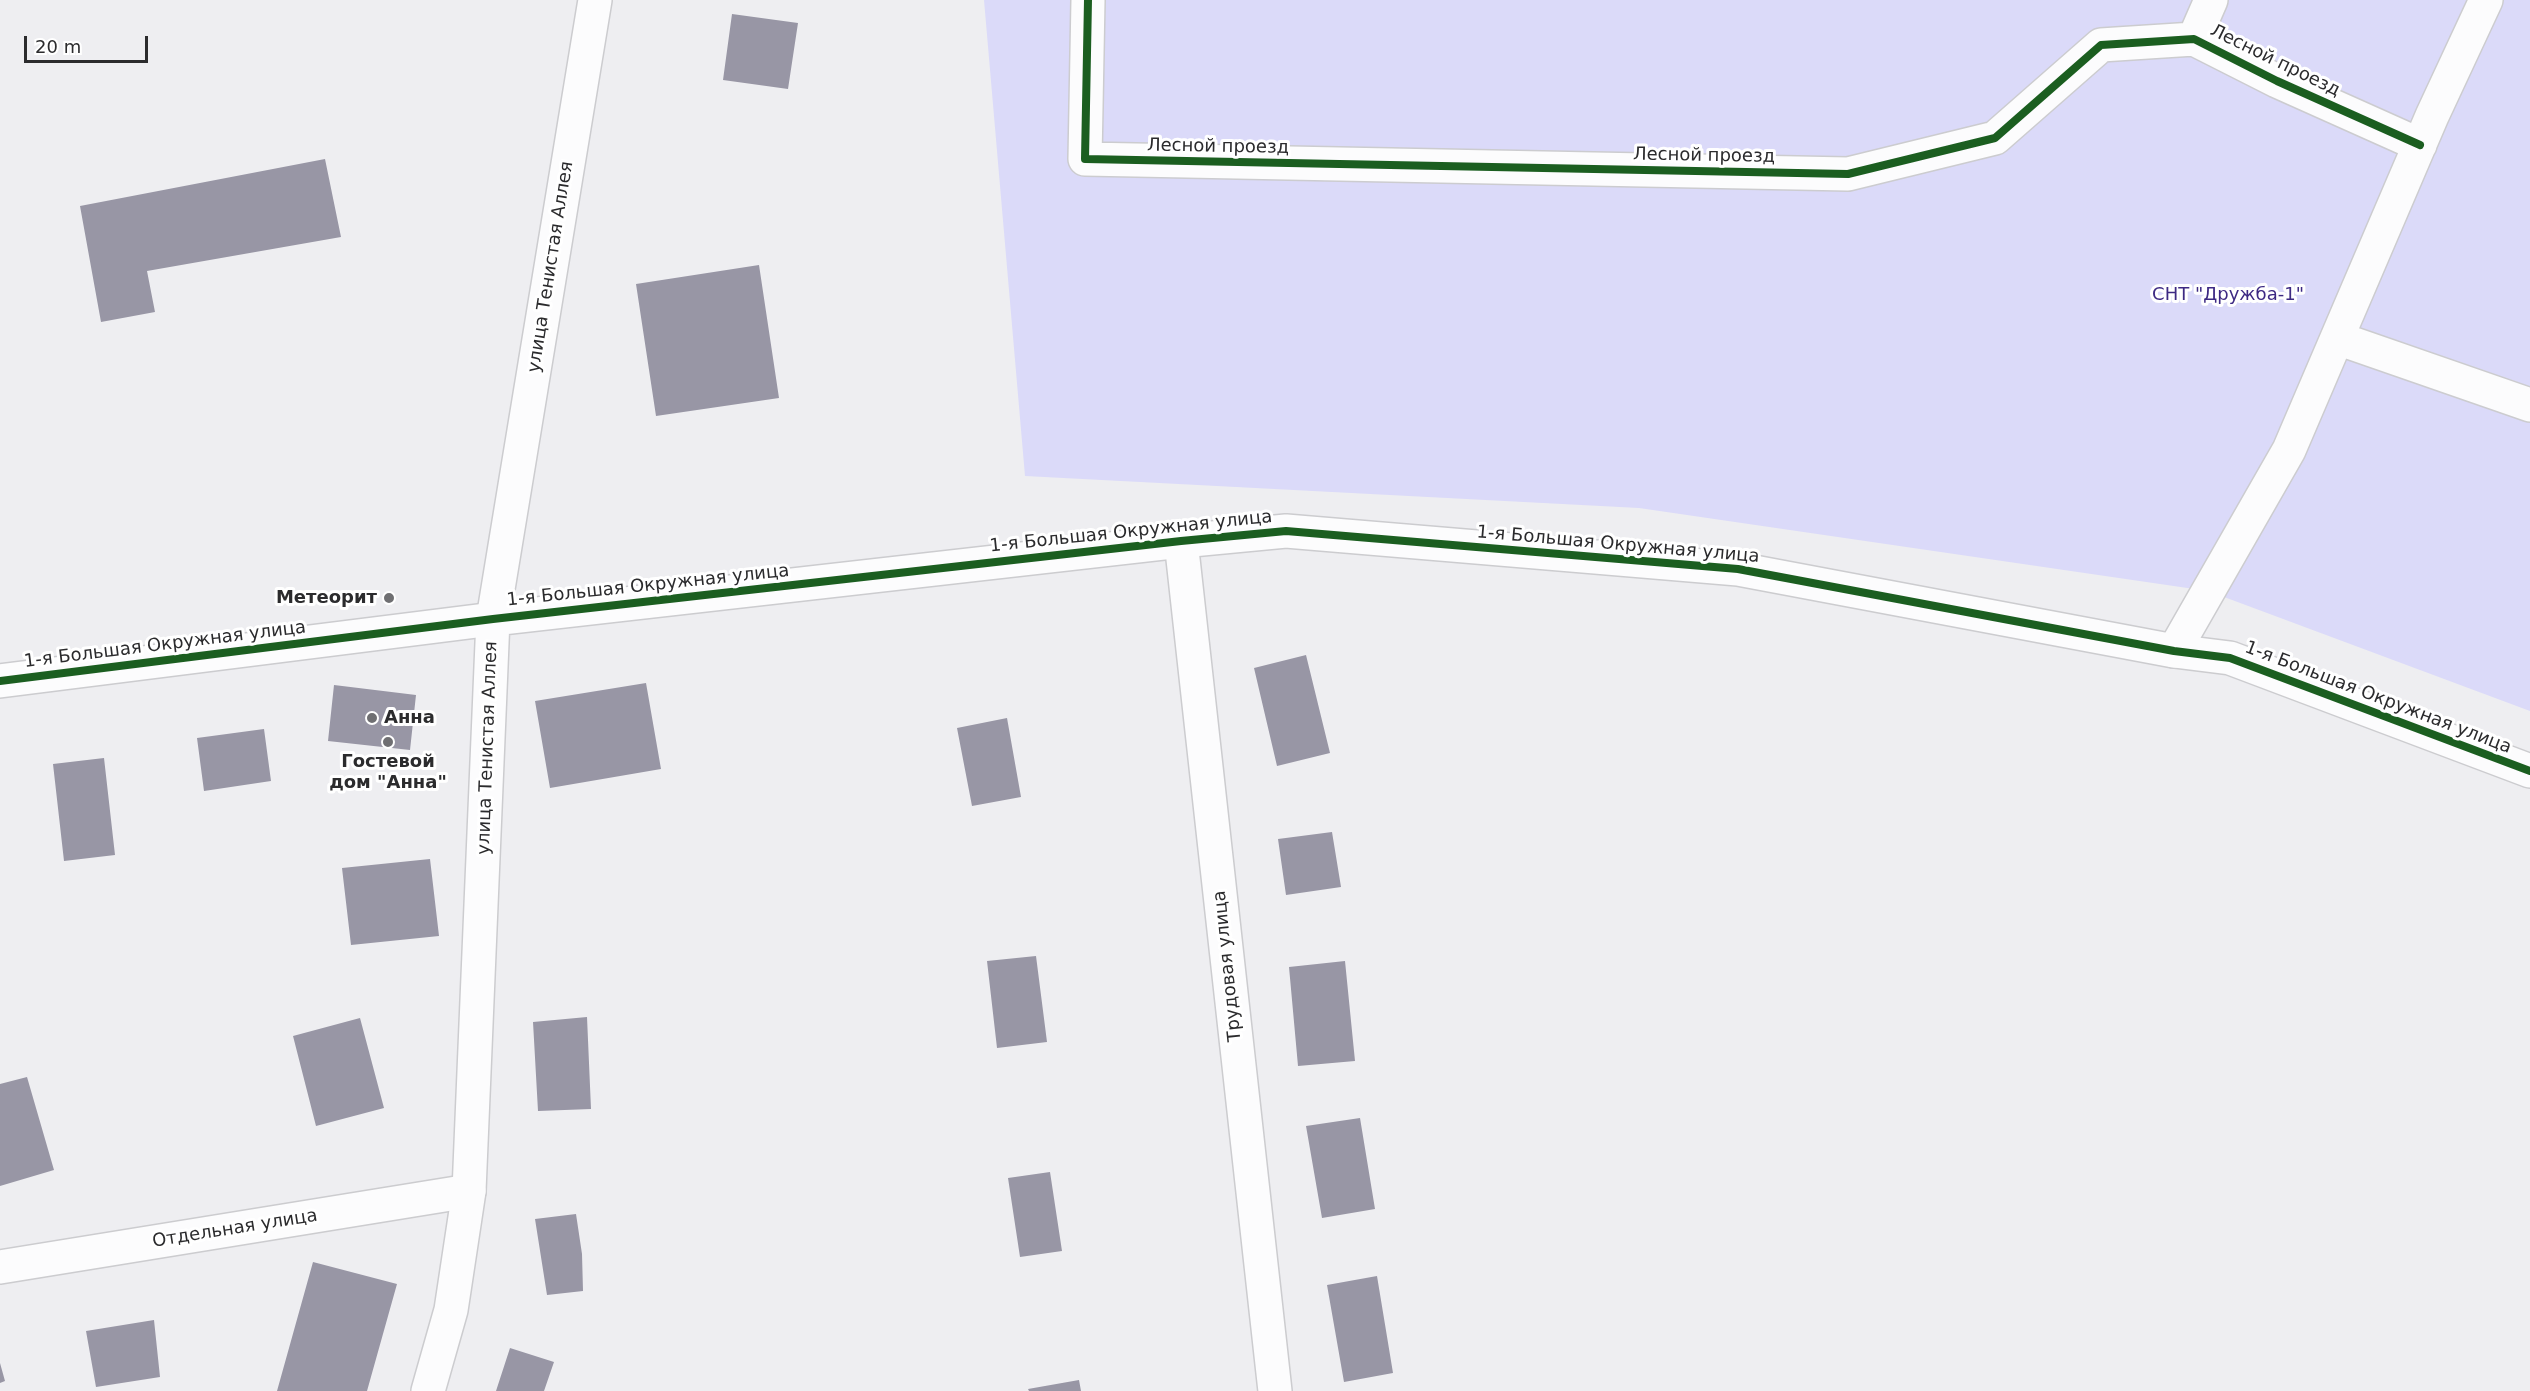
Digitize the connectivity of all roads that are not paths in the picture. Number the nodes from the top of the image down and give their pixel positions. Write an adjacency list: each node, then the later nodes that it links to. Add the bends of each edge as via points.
1 (595, 0): 10 (street, улица Тенистая Аллея)
2 (1088, 0): 5 (street, Лесной проезд, via 1085,159 1848,174 1995,138 2102,45)
3 (2211, 0): 5 (street)
4 (2486, 0): 6 (street)
5 (2194, 39): 6 (street, Лесной проезд)
6 (2420, 145): 7 (street)
7 (2337, 338): 8 (street); 11 (street, via 2289,450)
8 (2530, 405)
9 (1181, 541): 10 (street, 1-я Большая Окружная улица); 11 (street, 1-я Большая Окружная улица, via 1286,531 1738,568); 17 (street, Трудовая улица)
10 (493, 619): 12 (street, 1-я Большая Окружная улица); 14 (street, улица Тенистая Аллея)
11 (2174, 651): 13 (street, 1-я Большая Окружная улица, via 2230,658)
12 (0, 681)
13 (2530, 771)
14 (469, 1191): 15 (street, Отдельная улица); 16 (street, улица Тенистая Аллея, via 451,1310)
15 (0, 1267)
16 (428, 1391)
17 (1275, 1391)

